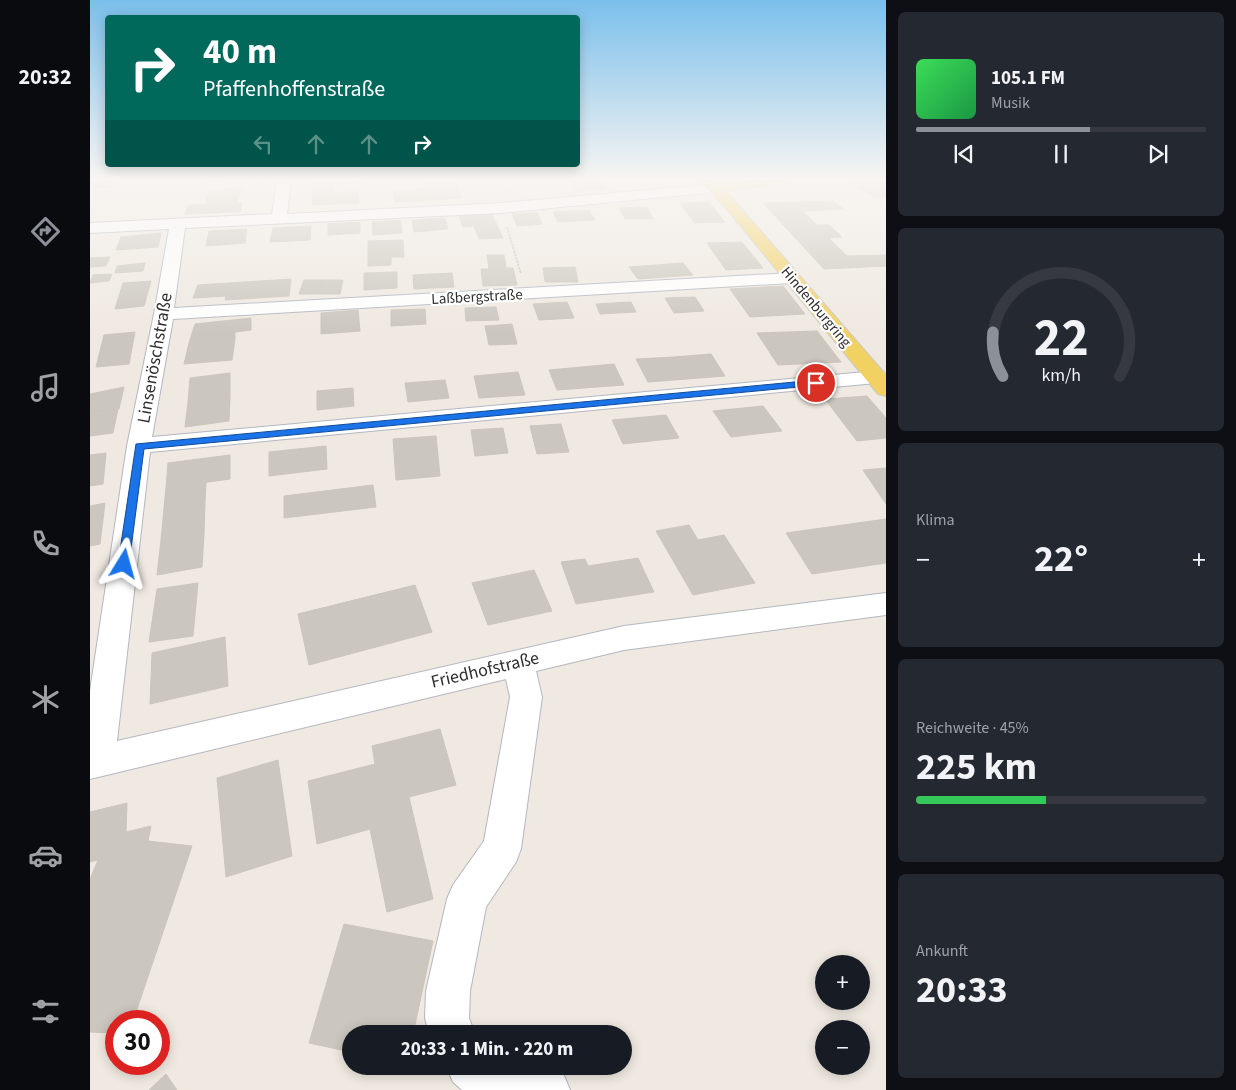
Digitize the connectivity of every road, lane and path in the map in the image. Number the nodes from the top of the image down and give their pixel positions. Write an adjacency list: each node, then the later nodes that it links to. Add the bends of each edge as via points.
1 (177, 231): 6 (street, Linsenöschstraße)
2 (508, 231): 5 (path)
3 (750, 231): 4 (main road, Hindenburgring)
4 (791, 278): 5 (street, Laßbergstraße); 7 (main road, Hindenburgring)
5 (527, 295): 6 (street, Laßbergstraße)
6 (164, 314): 8 (street, Linsenöschstraße)
7 (881, 383): 8 (street)
8 (140, 446): 11 (street, Linsenöschstraße)
9 (886, 604): 10 (street, Friedhofstraße, via 624,638)
10 (518, 662): 11 (street, Friedhofstraße); 12 (street, via 526,697 502,849 467,899 448,991)
11 (94, 762)
12 (450, 1025)
13 (481, 1075): 14 (street, via 497,1084)
14 (546, 1090)

